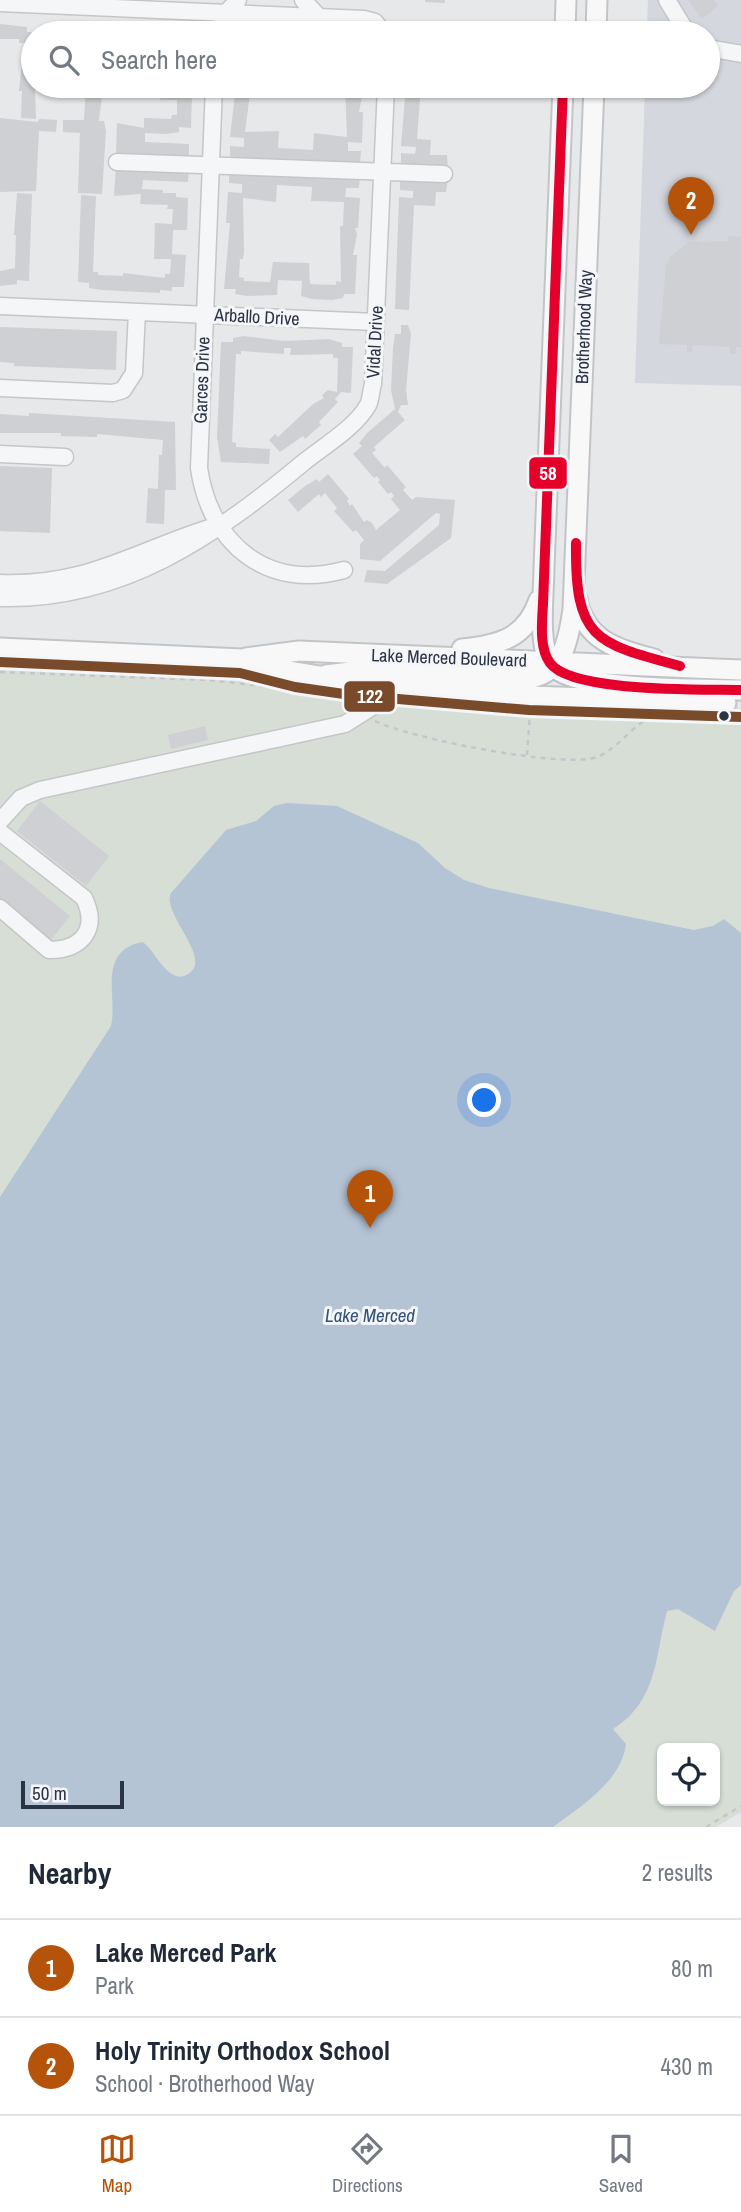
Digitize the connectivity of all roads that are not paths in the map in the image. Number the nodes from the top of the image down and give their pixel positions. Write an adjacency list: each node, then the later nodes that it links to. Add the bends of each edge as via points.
1 (238, 0): 8 (street)
2 (303, 0): 9 (street)
3 (566, 0): 12 (main road)
4 (597, 0): 13 (main road)
5 (667, 0): 14 (street)
6 (62, 3): 7 (street); 8 (street)
7 (0, 4)
8 (226, 13): 9 (street); 10 (street)
9 (319, 17): 11 (street)
10 (223, 21)
11 (371, 21)
12 (565, 21)
13 (596, 21)
14 (680, 21)
15 (720, 50): 16 (street)
16 (741, 54)
17 (214, 98): 22 (street, Garces Drive)
18 (385, 98): 23 (street, Vidal Drive)
19 (563, 98): 33 (main road, Brotherhood Way)
20 (594, 98): 34 (main road, Brotherhood Way)
21 (117, 162): 22 (street)
22 (211, 163): 23 (street); 27 (street, Garces Drive)
23 (382, 170): 24 (street); 28 (street, Vidal Drive)
24 (444, 174)
25 (0, 306): 26 (street, Arballo Drive)
26 (137, 312): 27 (street, Arballo Drive); 29 (street, via 134,373 123,390)
27 (205, 314): 28 (street, Arballo Drive); 32 (street, Garces Drive, via 199,468 208,508)
28 (376, 322): 32 (street, Vidal Drive, via 368,405 260,498)
29 (0, 388)
30 (0, 454): 31 (street)
31 (65, 457)
32 (218, 525): 35 (street, Garces Drive, via 254,563 297,573); 36 (street, Vidal Drive, via 89,575); 37 (street, Vidal Drive, via 182,552 93,589)
33 (544, 568): 39 (main road, via 532,619 505,642); 41 (main road, via 543,628)
34 (575, 569): 41 (main road, via 571,624); 42 (main road, via 580,611 596,637 613,648)
35 (344, 570)
36 (0, 583)
37 (0, 598)
38 (0, 648): 40 (main road, Lake Merced Boulevard)
39 (378, 656): 40 (main road, Lake Merced Boulevard, via 299,651); 41 (main road, Lake Merced Boulevard)
40 (242, 659): 44 (main road, Lake Merced Boulevard)
41 (553, 664): 42 (main road, Lake Merced Boulevard); 44 (main road, via 543,675 527,678 359,671); 46 (main road, via 567,676 602,684)
42 (689, 668): 43 (main road, Lake Merced Boulevard)
43 (741, 670)
44 (326, 676): 45 (main road, Lake Merced Boulevard)
45 (382, 684): 47 (main road, Lake Merced Boulevard, via 530,696); 48 (street, via 372,707 334,728 40,790 21,798)
46 (741, 690)
47 (741, 703)
48 (0, 821)
49 (0, 832): 50 (street, via 84,898 91,913 89,928 76,944 49,950)
50 (0, 908)

